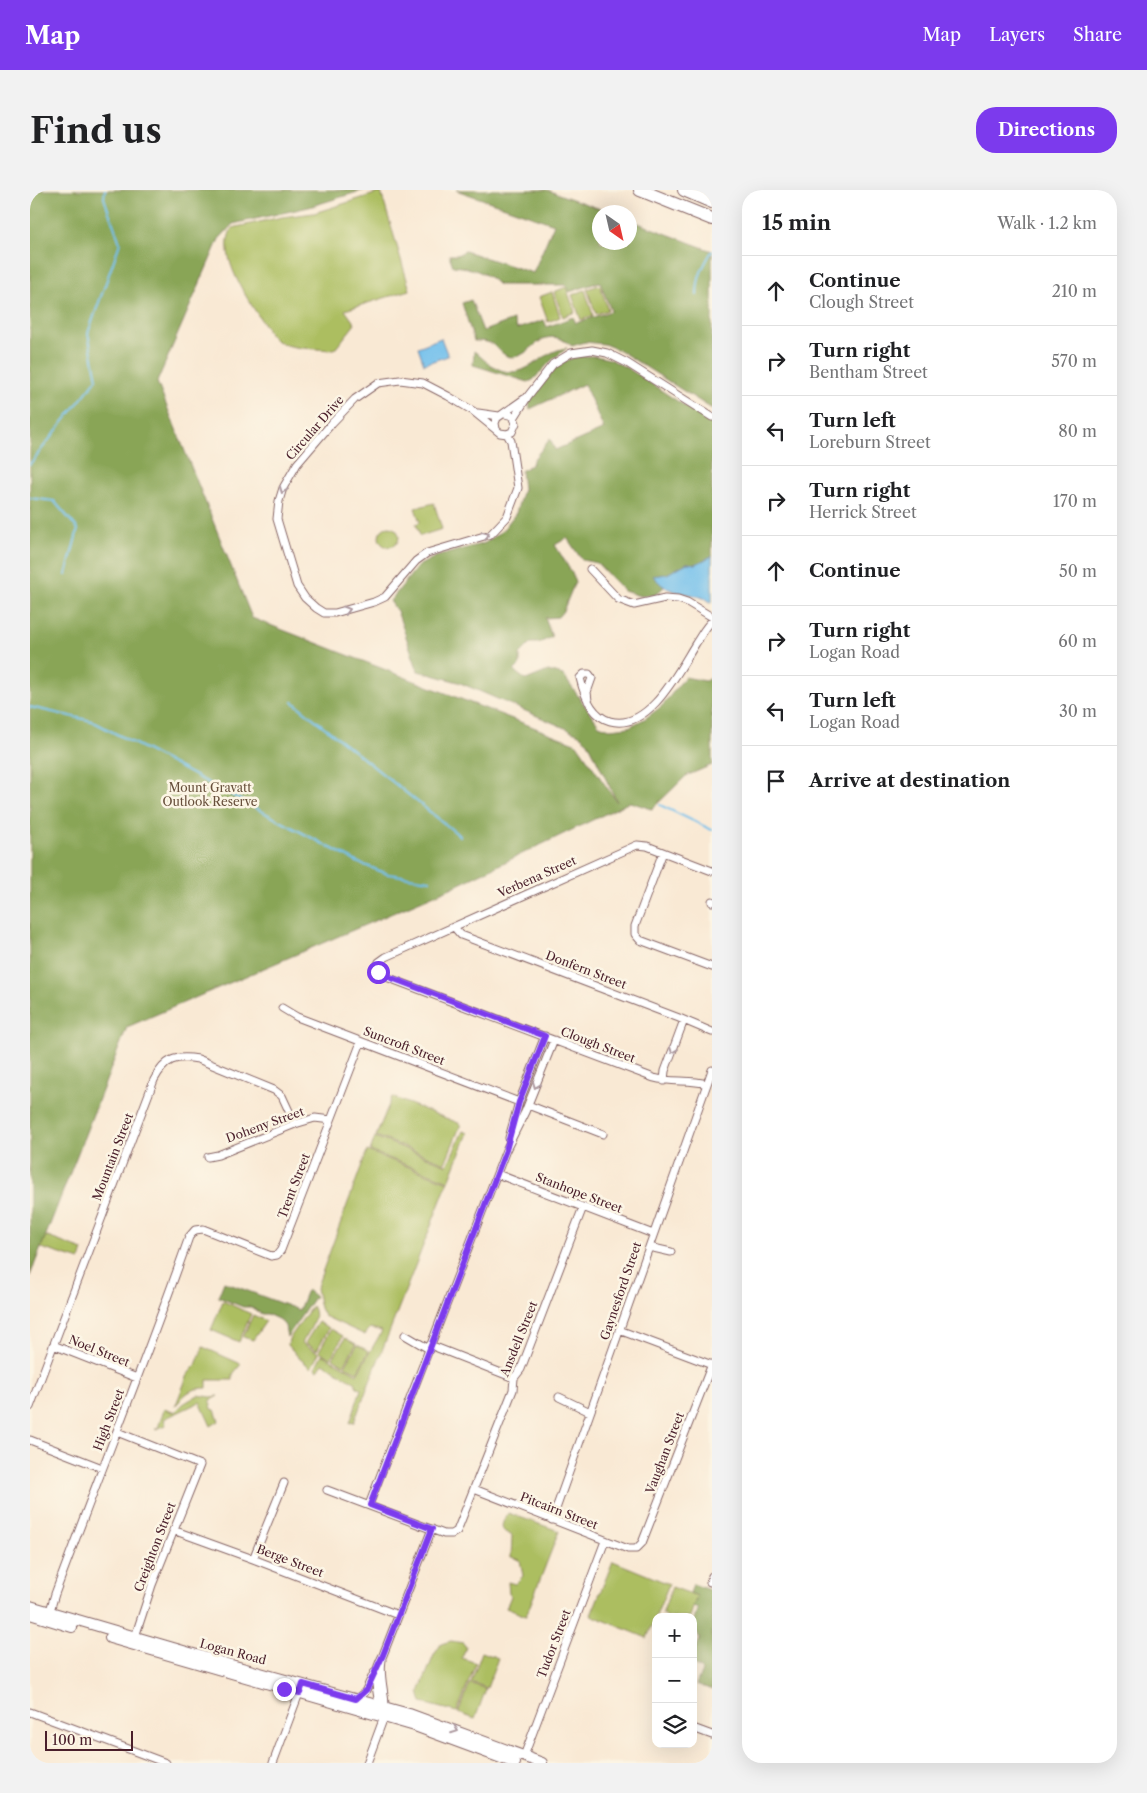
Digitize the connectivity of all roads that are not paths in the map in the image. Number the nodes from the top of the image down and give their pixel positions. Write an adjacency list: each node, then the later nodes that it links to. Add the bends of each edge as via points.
1 (640, 190): 4 (highway)
2 (684, 190): 3 (highway)
3 (712, 202)
4 (712, 219)
5 (528, 396): 7 (street); 8 (street, via 559,359 571,353 592,350 622,360); 9 (street)
6 (473, 411): 7 (street, Circular Drive, via 482,415); 10 (street, Circular Drive); 11 (street, Circular Drive, one-way to 11, via 423,383 400,380 378,383 332,423 290,474 279,501 277,519 297,586 316,608 335,614 374,602 385,597 427,553 475,540 499,527 507,517 518,488 512,441)
7 (502, 415): 9 (street); 10 (street, via 496,420)
8 (712, 417)
9 (514, 418): 11 (street, via 515,427)
10 (496, 429): 11 (street)
11 (507, 434)
12 (590, 568): 13 (street, via 618,599 634,606 665,598 678,599)
13 (712, 617)
14 (712, 621): 15 (street, via 667,689 645,713 618,723 605,719)
15 (588, 701)
16 (663, 852): 17 (street, Verbena Street); 18 (street, Verbena Street, via 637,845); 20 (street, via 635,926 636,935 640,940)
17 (712, 871)
18 (454, 927): 19 (street, Verbena Street, via 386,957); 22 (street, Donfern Street, via 460,934)
19 (376, 965): 24 (street, Clough Street, via 381,974)
20 (712, 967)
21 (282, 1008): 26 (street, Suncroft Street)
22 (684, 1020): 23 (street, Donfern Street); 28 (street, one-way to 28)
23 (712, 1032)
24 (545, 1036): 25 (street, Clough Street); 30 (street)
25 (554, 1040): 28 (street, Clough Street); 31 (street, one-way to 31)
26 (361, 1042): 30 (street, Suncroft Street); 32 (street, Trent Street)
27 (712, 1071): 29 (street, Gaynesford Street)
28 (664, 1080): 29 (street, Clough Street)
29 (707, 1084): 40 (street, Gaynesford Street)
30 (519, 1102): 35 (street)
31 (528, 1105): 34 (street); 35 (street)
32 (331, 1120): 33 (street, Doheny Street, via 315,1118); 39 (street, Trent Street, via 277,1255 271,1256 203,1228)
33 (295, 1124): 36 (street, Doheny Street); 45 (street, Mountain Street, via 282,1096 274,1090 198,1059 172,1059 161,1068)
34 (603, 1134)
35 (506, 1150): 37 (street)
36 (208, 1157)
37 (497, 1174): 38 (street, Stanhope Street); 46 (street)
38 (583, 1207): 40 (street, Stanhope Street); 49 (street, Ansdell Street, via 521,1369)
39 (195, 1230): 48 (street, High Street, via 189,1237)
40 (653, 1234): 41 (street, Gaynesford Street)
41 (649, 1247): 42 (street); 43 (street, Gaynesford Street)
42 (671, 1252)
43 (619, 1330): 47 (street); 52 (street, Gaynesford Street)
44 (405, 1335): 46 (street)
45 (54, 1345): 48 (street, Noel Street); 51 (street, Mountain Street)
46 (430, 1347): 49 (street); 59 (street)
47 (712, 1365): 64 (street, Vaughan Street, via 642,1544)
48 (136, 1378): 53 (street, High Street)
49 (514, 1378): 58 (street, Ansdell Street)
50 (560, 1397): 52 (street)
51 (30, 1407)
52 (590, 1412): 60 (street, Gaynesford Street)
53 (117, 1432): 55 (street, High Street); 62 (street, Creighton Street, via 200,1465)
54 (30, 1440): 55 (street)
55 (102, 1468): 69 (street, High Street)
56 (284, 1483): 65 (street)
57 (327, 1490): 59 (street)
58 (474, 1490): 60 (street, Pitcairn Street); 61 (street, Ansdell Street, via 460,1527 453,1534)
59 (370, 1505): 61 (street)
60 (552, 1520): 63 (street, Pitcairn Street)
61 (432, 1529): 68 (street)
62 (173, 1530): 65 (street, Berge Street); 70 (street, Creighton Street)
63 (605, 1540): 64 (street, Pitcairn Street); 79 (street, Tudor Street)
64 (636, 1549)
65 (253, 1559): 68 (street, Berge Street)
66 (30, 1606): 69 (main road, Logan Road)
67 (30, 1614): 69 (main road, Logan Road)
68 (398, 1615): 71 (street)
69 (48, 1616): 70 (main road, Logan Road); 73 (main road, Logan Road)
70 (135, 1637): 73 (main road, Logan Road)
71 (383, 1655): 72 (street); 75 (street)
72 (377, 1666): 74 (street, via 367,1689); 75 (street, via 375,1678)
73 (301, 1689): 74 (main road, Logan Road); 75 (main road, Logan Road); 81 (street)
74 (356, 1699): 75 (main road, Logan Road)
75 (383, 1710): 79 (main road, Logan Road, one-way to 79, via 439,1724); 82 (street); 83 (main road, Logan Road)
76 (30, 1712): 80 (street)
77 (697, 1729): 78 (street)
78 (712, 1735)
79 (524, 1756): 84 (main road, Logan Road)
80 (166, 1763)
81 (273, 1763)
82 (367, 1763)
83 (515, 1763)
84 (542, 1763)

